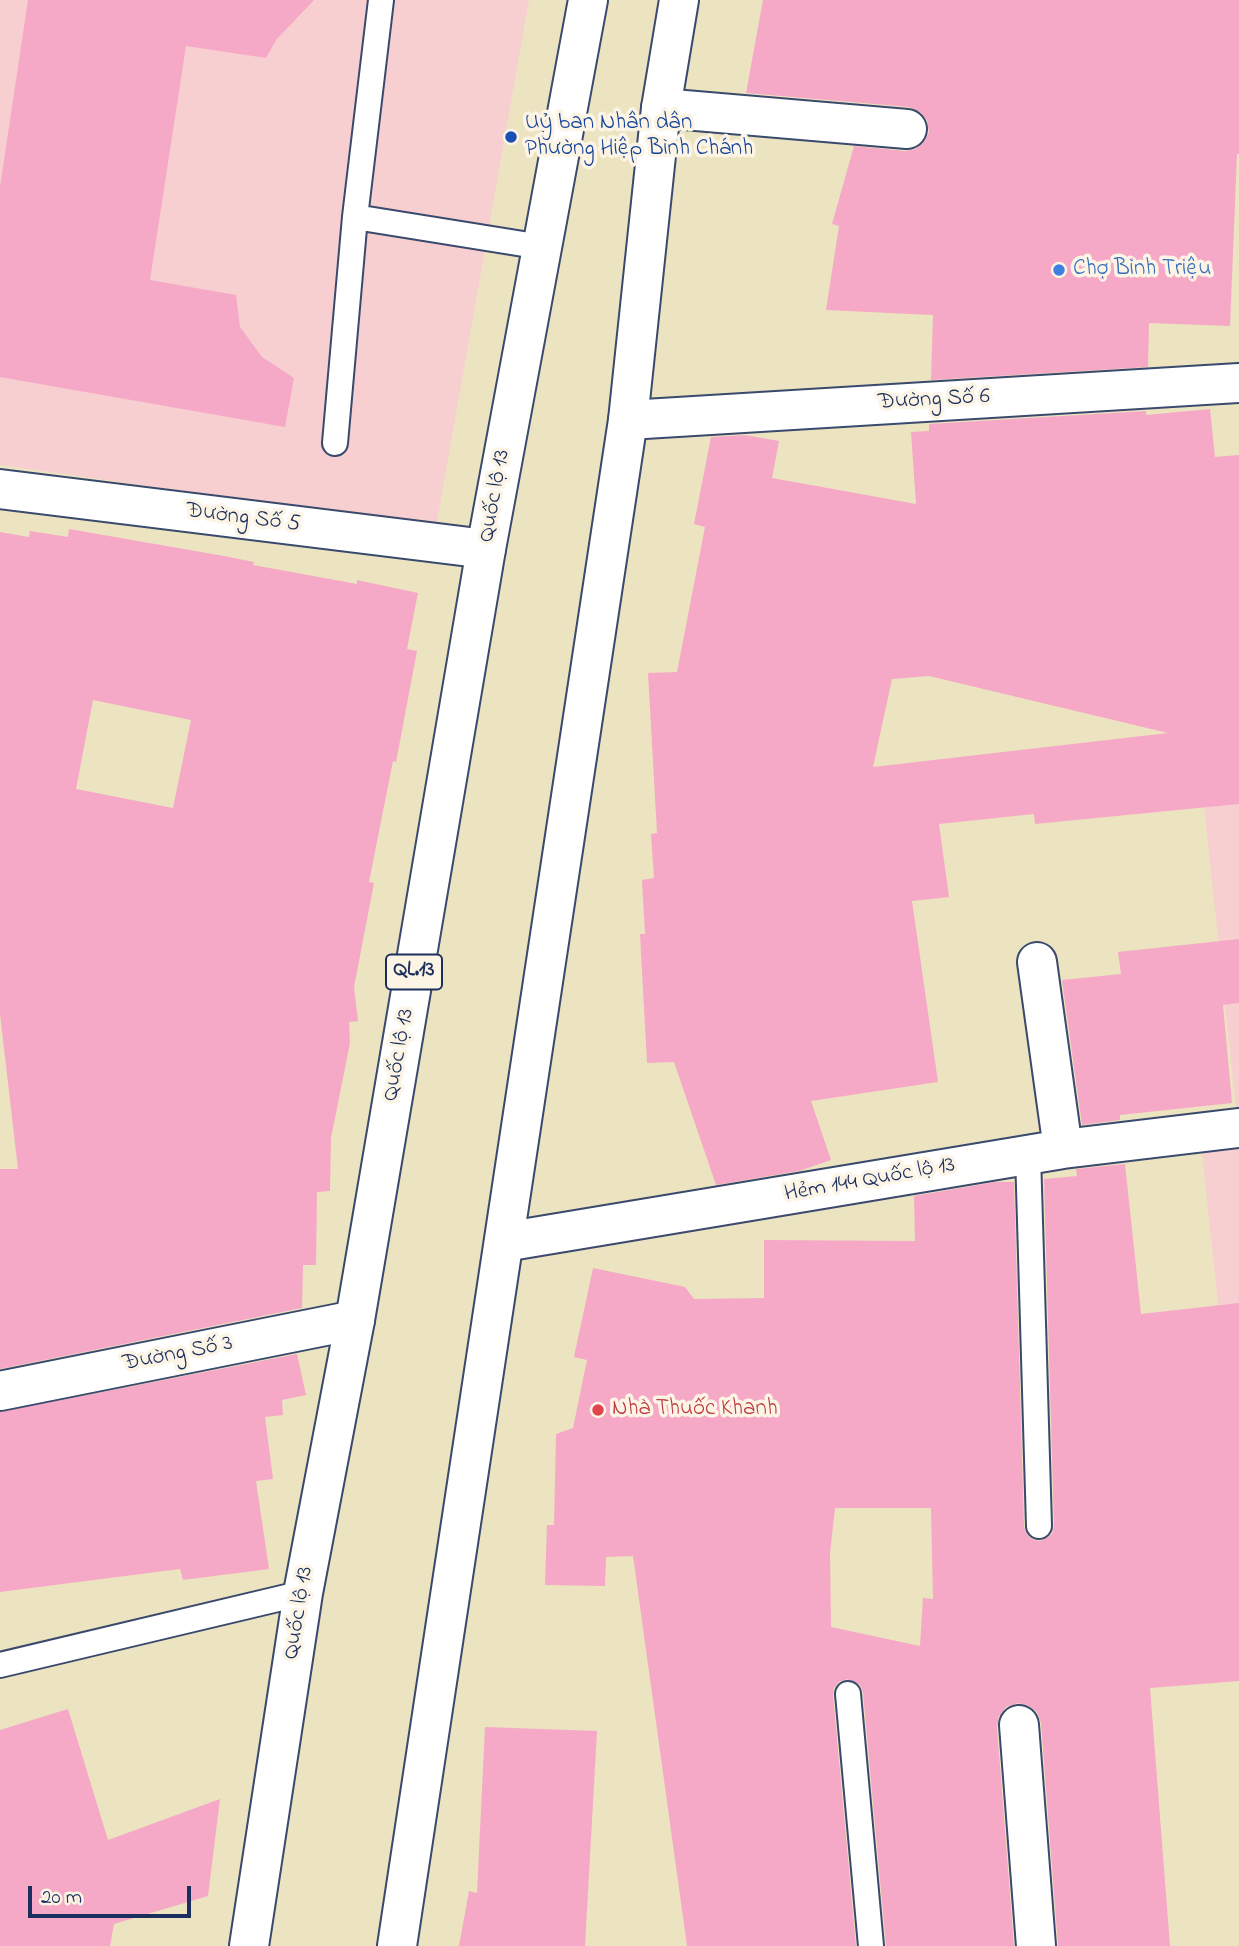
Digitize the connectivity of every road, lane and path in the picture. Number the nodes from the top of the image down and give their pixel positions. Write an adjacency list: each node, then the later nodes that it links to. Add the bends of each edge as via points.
1 (381, 0): 6 (lane)
2 (588, 0): 7 (main road, Quốc lộ 13 / QL.13)
3 (679, 0): 4 (main road)
4 (661, 108): 5 (main road); 9 (main road)
5 (907, 129)
6 (355, 217): 7 (lane); 10 (lane)
7 (542, 247): 12 (main road, Quốc lộ 13 / QL.13)
8 (1239, 383): 9 (main road, Đường Số 6)
9 (628, 419): 16 (main road)
10 (335, 443)
11 (0, 489): 12 (main road, Đường Số 5)
12 (486, 549): 17 (main road, Quốc lộ 13 / QL.13)
13 (1037, 962): 15 (main road)
14 (1238, 1128): 15 (main road, Hẻm 144 Quốc lộ 13)
15 (1046, 1152): 16 (main road, Hẻm 144 Quốc lộ 13); 19 (lane)
16 (504, 1242): 25 (main road)
17 (355, 1320): 18 (main road, Đường Số 3); 20 (main road, Quốc lộ 13 / QL.13)
18 (0, 1391)
19 (1039, 1526)
20 (303, 1593): 21 (lane); 24 (main road, Quốc lộ 13 / QL.13)
21 (0, 1665)
22 (848, 1693): 26 (lane)
23 (1018, 1725): 27 (main road)
24 (249, 1946)
25 (397, 1946)
26 (871, 1946)
27 (1036, 1946)

